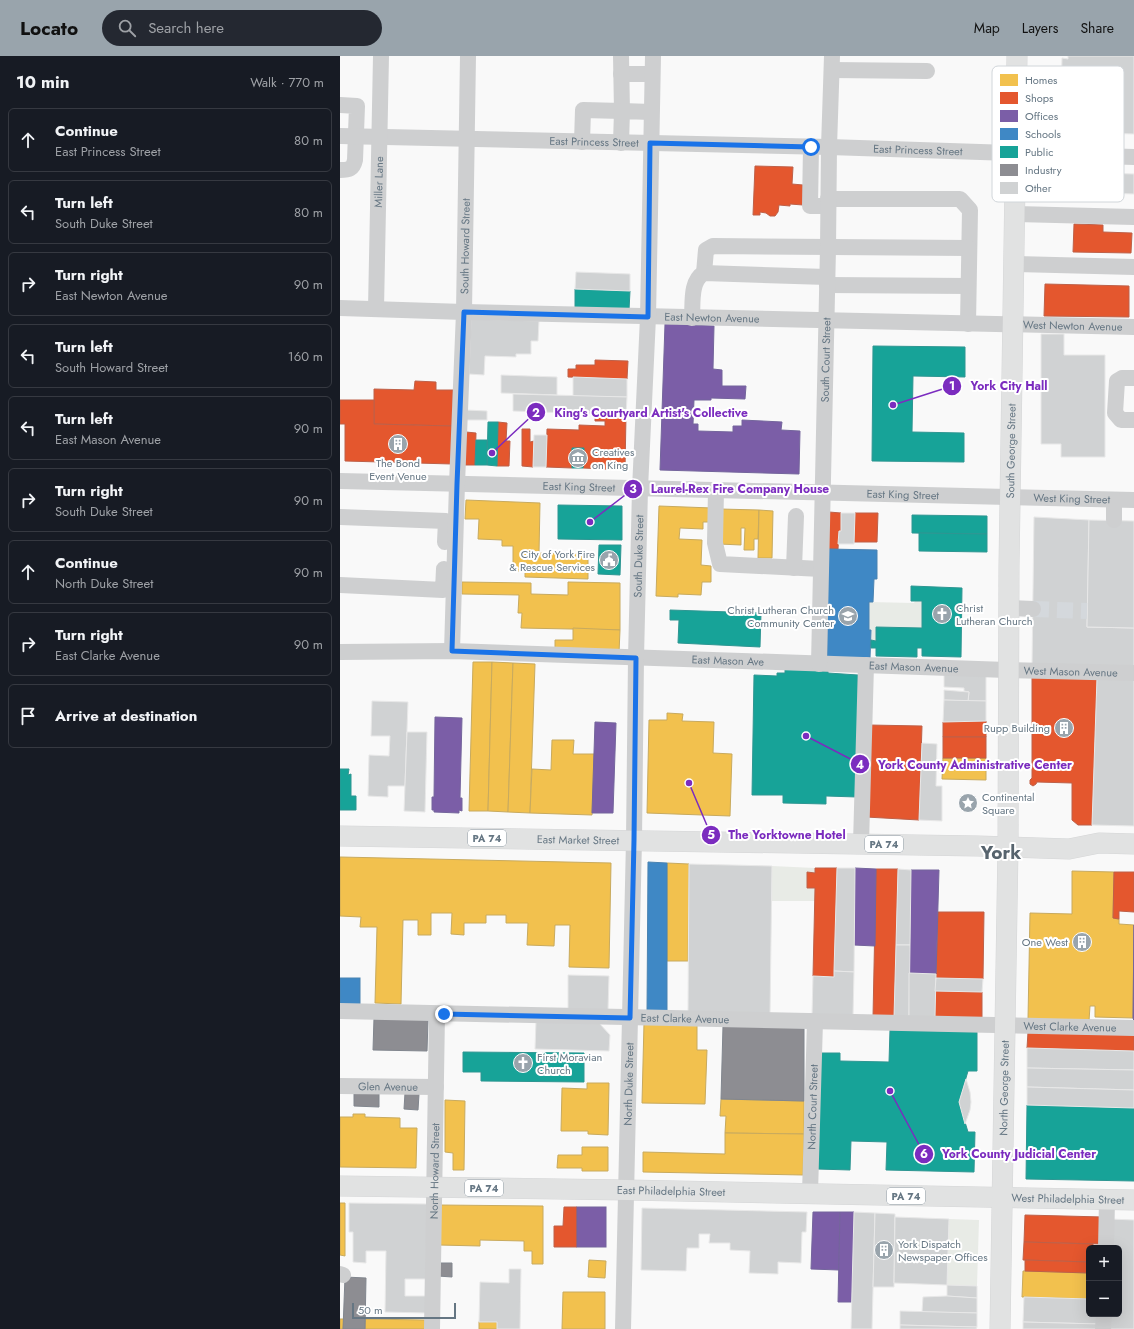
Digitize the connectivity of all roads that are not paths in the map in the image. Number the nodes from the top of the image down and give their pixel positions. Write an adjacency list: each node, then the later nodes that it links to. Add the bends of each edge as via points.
1 (381, 56): 16 (street, Miller Lane)
2 (468, 56): 17 (street, South Howard Street)
3 (622, 56): 9 (street)
4 (652, 56): 10 (street, South Duke Street)
5 (1017, 56): 7 (main road, South George Street)
6 (832, 63): 8 (street); 22 (street, South Court Street)
7 (1017, 66)
8 (927, 71)
9 (622, 74): 10 (street); 12 (street)
10 (652, 74): 13 (street, South Duke Street)
11 (340, 105): 15 (street, via 357,106)
12 (622, 111): 13 (street); 18 (street, via 582,110); 19 (street)
13 (651, 112): 20 (street, South Duke Street)
14 (340, 136): 15 (street, East Princess Street)
15 (356, 136): 16 (street, East Princess Street); 26 (street, via 353,166 349,170)
16 (379, 137): 17 (street, East Princess Street); 39 (street, Miller Lane)
17 (466, 139): 18 (street, East Princess Street); 40 (street, South Howard Street)
18 (582, 142): 19 (street, East Princess Street)
19 (621, 143): 20 (street, East Princess Street)
20 (650, 143): 21 (street, East Princess Street); 41 (street, South Duke Street)
21 (811, 147): 22 (street, East Princess Street); 28 (street, via 810,206)
22 (829, 147): 23 (street, East Princess Street); 28 (street, South Court Street)
23 (992, 153)
24 (1124, 157): 25 (street, East Princess Street)
25 (1134, 157)
26 (340, 170)
27 (1014, 202): 29 (main road, South George Street)
28 (828, 203): 31 (street, South Court Street); 32 (street, via 960,199 970,210)
29 (1014, 214): 30 (street); 33 (main road, South George Street)
30 (1134, 217)
31 (828, 248): 32 (street); 35 (street, via 713,246 706,250); 36 (street, South Court Street)
32 (969, 248): 37 (street)
33 (1013, 264): 34 (street); 45 (main road, South George Street)
34 (1134, 267)
35 (709, 273): 36 (street); 42 (street, via 699,276 695,281)
36 (827, 281): 37 (street); 43 (street, South Court Street)
37 (968, 286): 44 (street)
38 (340, 308): 39 (street, East Newton Avenue)
39 (376, 309): 40 (street, East Newton Avenue)
40 (464, 312): 41 (street, East Newton Avenue); 50 (street, South Howard Street)
41 (648, 317): 42 (street, East Newton Avenue); 51 (street, South Duke Street)
42 (692, 318): 43 (street, East Newton Avenue)
43 (826, 320): 44 (street, East Newton Avenue); 53 (street, South Court Street)
44 (968, 324): 45 (street, East Newton Avenue)
45 (1012, 325): 46 (street, West Newton Avenue); 54 (main road, South George Street)
46 (1134, 328)
47 (1134, 378): 48 (street, via 1122,378 1117,381 1116,413 1121,420)
48 (1134, 420)
49 (340, 481): 50 (street, East King Street)
50 (457, 484): 51 (street, East King Street); 65 (street, South Howard Street)
51 (640, 489): 52 (street, East King Street); 67 (street, South Duke Street)
52 (716, 490): 53 (street, East King Street); 60 (street, via 715,543 720,564)
53 (822, 494): 54 (street, East King Street); 61 (street, South Court Street)
54 (1010, 498): 55 (street, West King Street); 63 (main road, South George Street)
55 (1114, 500): 56 (street, West King Street); 59 (street)
56 (1134, 500)
57 (796, 516): 60 (street)
58 (340, 517): 62 (street, via 446,521 443,590)
59 (1114, 520)
60 (794, 568): 61 (street)
61 (821, 569): 68 (street, South Court Street)
62 (340, 585)
63 (1008, 608): 64 (street); 70 (main road, South George Street)
64 (1033, 608)
65 (452, 651): 66 (street); 67 (street)
66 (340, 652)
67 (636, 658): 68 (street, East Mason Ave); 73 (street, South Duke Street)
68 (819, 664): 69 (street, East Mason Avenue)
69 (866, 665): 70 (street, East Mason Avenue); 74 (street)
70 (1007, 670): 71 (street, West Mason Avenue); 76 (main road, South George Street)
71 (1134, 673)
72 (340, 836): 73 (main road, East Market Street / PA 74)
73 (634, 840): 74 (main road, East Market Street / PA 74); 79 (street, North Duke Street)
74 (861, 844): 76 (main road, East Market Street / PA 74)
75 (1134, 844): 76 (main road, PA 74, via 1099,843 1069,849)
76 (1008, 846): 81 (main road, North George Street)
77 (340, 1012): 78 (street, East Clarke Avenue)
78 (437, 1014): 79 (street, East Clarke Avenue); 84 (street, North Howard Street)
79 (630, 1018): 80 (street, East Clarke Avenue); 87 (street, North Duke Street)
80 (815, 1021): 81 (street, East Clarke Avenue); 88 (street, North Court Street)
81 (1005, 1026): 82 (street, West Clarke Avenue); 89 (main road, North George Street)
82 (1134, 1028)
83 (340, 1086): 84 (street, Glen Avenue)
84 (436, 1087): 86 (street, North Howard Street)
85 (340, 1186): 86 (main road, East Philadelphia Street / PA 74)
86 (434, 1187): 87 (main road, East Philadelphia Street / PA 74); 94 (street, North Howard Street)
87 (627, 1190): 88 (main road, East Philadelphia Street / PA 74); 95 (street, North Duke Street)
88 (810, 1193): 89 (main road, East Philadelphia Street / PA 74)
89 (1002, 1198): 90 (main road, West Philadelphia Street / PA 74); 96 (main road, North George Street)
90 (1107, 1200): 91 (main road, West Philadelphia Street / PA 74); 92 (street)
91 (1134, 1200)
92 (1106, 1245)
93 (1104, 1317): 97 (street)
94 (432, 1329)
95 (623, 1329)
96 (1000, 1329)
97 (1103, 1329)

